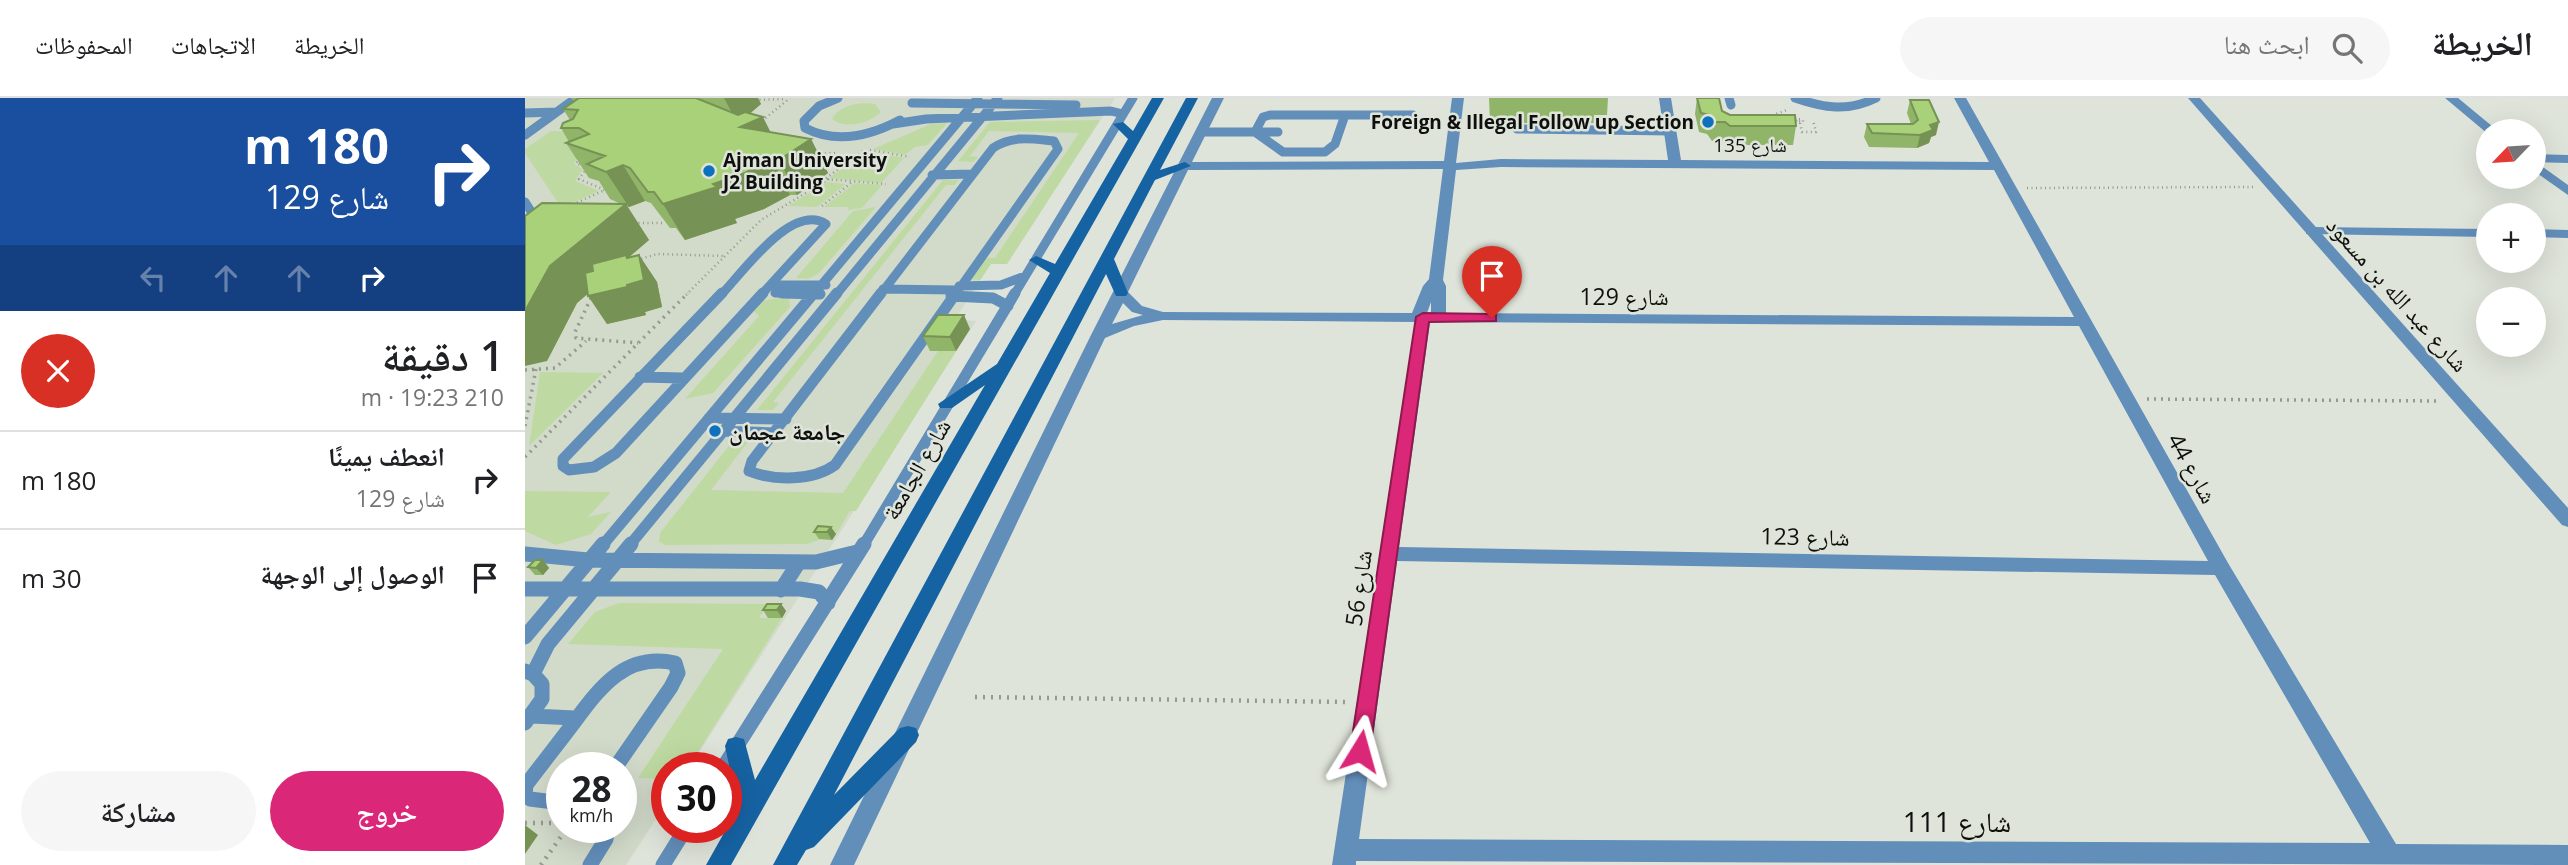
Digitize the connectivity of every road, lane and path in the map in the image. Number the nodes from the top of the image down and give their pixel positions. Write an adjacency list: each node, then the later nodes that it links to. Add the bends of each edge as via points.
1 (576, 98): 22 (lane)
2 (838, 98): 32 (lane, via 809,113 805,128 841,137)
3 (1158, 98): 39 (main road, شارع الجامعة)
4 (1192, 98): 53 (main road)
5 (1218, 98): 35 (street)
6 (1458, 98): 44 (street, شارع 56)
7 (1665, 98): 34 (street)
8 (1794, 98): 19 (lane)
9 (1876, 98): 20 (lane, via 1848,109)
10 (1960, 98): 46 (street, شارع 44)
11 (2194, 98): 58 (street, شارع عبد الله بن مسعود)
12 (2451, 98): 29 (street)
13 (787, 99): 14 (path)
14 (753, 100)
15 (910, 100): 17 (lane); 32 (lane, via 911,110)
16 (1132, 100): 21 (lane); 28 (lane)
17 (976, 101): 18 (lane); 27 (lane)
18 (995, 101): 21 (lane); 26 (lane)
19 (1805, 102): 20 (lane); 30 (path)
20 (1818, 106): 31 (path, via 1811,110 1816,132 1802,132)
21 (1094, 109): 26 (lane); 28 (lane)
22 (557, 112): 23 (lane); 38 (lane)
23 (525, 113)
24 (1345, 115): 25 (lane); 36 (lane, via 1266,115); 36 (lane, via 1335,144 1325,152 1283,152)
25 (1413, 115)
26 (983, 116): 27 (lane); 51 (lane)
27 (962, 117): 32 (lane); 47 (lane)
28 (1121, 119): 39 (main road); 72 (lane)
29 (2477, 119)
30 (1757, 121)
31 (1800, 123)
32 (893, 124)
33 (1517, 130): 34 (lane)
34 (1671, 131): 43 (street)
35 (1202, 132): 36 (lane); 45 (street)
36 (1255, 132): 37 (lane)
37 (1278, 132)
38 (525, 135)
39 (1135, 139): 74 (main road, شارع الجامعة)
40 (585, 151): 62 (path, via 576,163 587,168 579,179 605,190 576,203)
41 (2546, 158): 42 (street)
42 (2568, 159)
43 (1675, 163): 44 (street, شارع 135); 46 (street, شارع 135)
44 (1450, 164): 45 (street, شارع 135); 86 (street, شارع 56, via 1436,280 1439,286)
45 (1185, 166): 53 (main road); 81 (street)
46 (1998, 166): 57 (street, شارع 44)
47 (920, 167): 50 (path, via 866,149); 51 (lane); 56 (lane)
48 (823, 169): 50 (path)
49 (976, 170): 51 (lane); 79 (lane); 80 (lane, via 1005,140 1038,139 1058,145)
50 (835, 171): 54 (path, via 825,179)
51 (938, 171): 76 (lane)
52 (2546, 174): 59 (street)
53 (1149, 178): 71 (main road)
54 (829, 179): 55 (path); 70 (path, via 773,211)
55 (853, 182): 56 (path); 61 (path)
56 (905, 185): 78 (lane)
57 (2011, 188): 58 (path); 87 (street, شارع 44)
58 (2274, 188): 68 (street, شارع عبد الله بن مسعود)
59 (2568, 191)
60 (525, 202): 63 (lane, via 534,216)
61 (822, 206)
62 (583, 208)
63 (525, 223)
64 (628, 223): 65 (path)
65 (664, 223)
66 (2476, 233): 68 (street)
67 (2546, 233): 69 (street)
68 (2314, 234): 97 (street, شارع عبد الله بن مسعود)
69 (2568, 234)
70 (725, 256): 73 (path, via 652,254); 90 (path)
71 (1107, 259): 81 (main road); 143 (main road)
72 (1036, 260): 74 (main road); 75 (lane)
73 (629, 266)
74 (1058, 271): 91 (main road, شارع الجامعة)
75 (1025, 276): 80 (lane, via 1001,285); 84 (lane)
76 (844, 285): 78 (lane); 83 (lane)
77 (768, 288): 78 (lane); 94 (lane, via 823,229 824,220 791,222); 95 (lane)
78 (818, 289): 83 (lane); 99 (lane)
79 (883, 289): 80 (lane); 101 (lane)
80 (955, 291): 84 (lane, via 993,298); 105 (lane, via 831,470 811,476 749,471 748,466)
81 (1121, 293): 85 (street, شارع 129, via 1137,309); 88 (street)
82 (593, 295): 89 (path, via 575,332 576,338)
83 (835, 295): 100 (lane)
84 (1008, 306): 98 (lane)
85 (1163, 316): 86 (street, شارع 129); 88 (street, شارع 129, via 1130,322)
86 (1426, 318): 87 (street, شارع 129); 110 (street, شارع 56)
87 (2085, 322): 96 (street, شارع 44)
88 (1099, 335): 126 (street)
89 (586, 341): 90 (path); 92 (path, via 555,368)
90 (638, 343): 106 (path)
91 (1002, 366): 98 (main road); 133 (main road, شارع الجامعة)
92 (536, 369): 93 (path); 102 (path)
93 (525, 370)
94 (640, 377): 95 (lane); 95 (lane, via 563,459 563,466 580,471 607,461)
95 (683, 378)
96 (2127, 399): 97 (path); 114 (street, شارع 44)
97 (2463, 401): 107 (street, شارع عبد الله بن مسعود)
98 (946, 404): 108 (lane)
99 (709, 418): 100 (lane); 103 (lane)
100 (734, 418): 101 (lane); 104 (lane)
101 (786, 419): 105 (lane)
102 (525, 426)
103 (698, 431): 104 (lane); 111 (lane)
104 (722, 432): 105 (lane); 112 (lane)
105 (775, 433)
106 (525, 457)
107 (2568, 520)
108 (857, 552): 113 (lane, via 825,562); 119 (lane)
109 (525, 554): 111 (lane)
110 (1388, 554): 114 (street, شارع 123); 123 (street, شارع 56)
111 (588, 560): 112 (lane); 115 (lane)
112 (616, 560): 113 (lane); 117 (lane)
113 (799, 562): 118 (lane)
114 (2221, 568): 141 (street, شارع 44)
115 (563, 588): 116 (lane); 117 (lane); 120 (lane)
116 (525, 589)
117 (593, 589): 118 (lane); 121 (lane)
118 (781, 590): 119 (lane, via 819,592)
119 (828, 603): 127 (lane)
120 (525, 637)
121 (529, 673): 125 (lane, via 542,684 542,699)
122 (975, 697): 123 (path)
123 (1367, 702): 140 (street, شارع 56)
124 (575, 718): 125 (lane); 128 (lane); 129 (lane, via 612,675 629,665 646,659 675,663 678,673 671,687)
125 (528, 719)
126 (908, 735): 143 (main road); 148 (street)
127 (736, 746): 130 (lane); 133 (main road)
128 (550, 752)
129 (626, 752)
130 (732, 752)
131 (546, 758): 132 (lane, via 526,785 525,794)
132 (546, 801)
133 (750, 810): 147 (main road, شارع الجامعة)
134 (525, 823): 135 (path)
135 (546, 823)
136 (556, 843): 144 (path)
137 (604, 843): 145 (lane)
138 (677, 843): 146 (lane)
139 (2568, 856): 141 (street, شارع 111)
140 (1345, 857): 142 (street, شارع 111)
141 (2391, 857): 142 (street, شارع 111)
142 (1979, 858)
143 (788, 859)
144 (541, 865)
145 (590, 865)
146 (663, 865)
147 (718, 865)
148 (842, 865)

